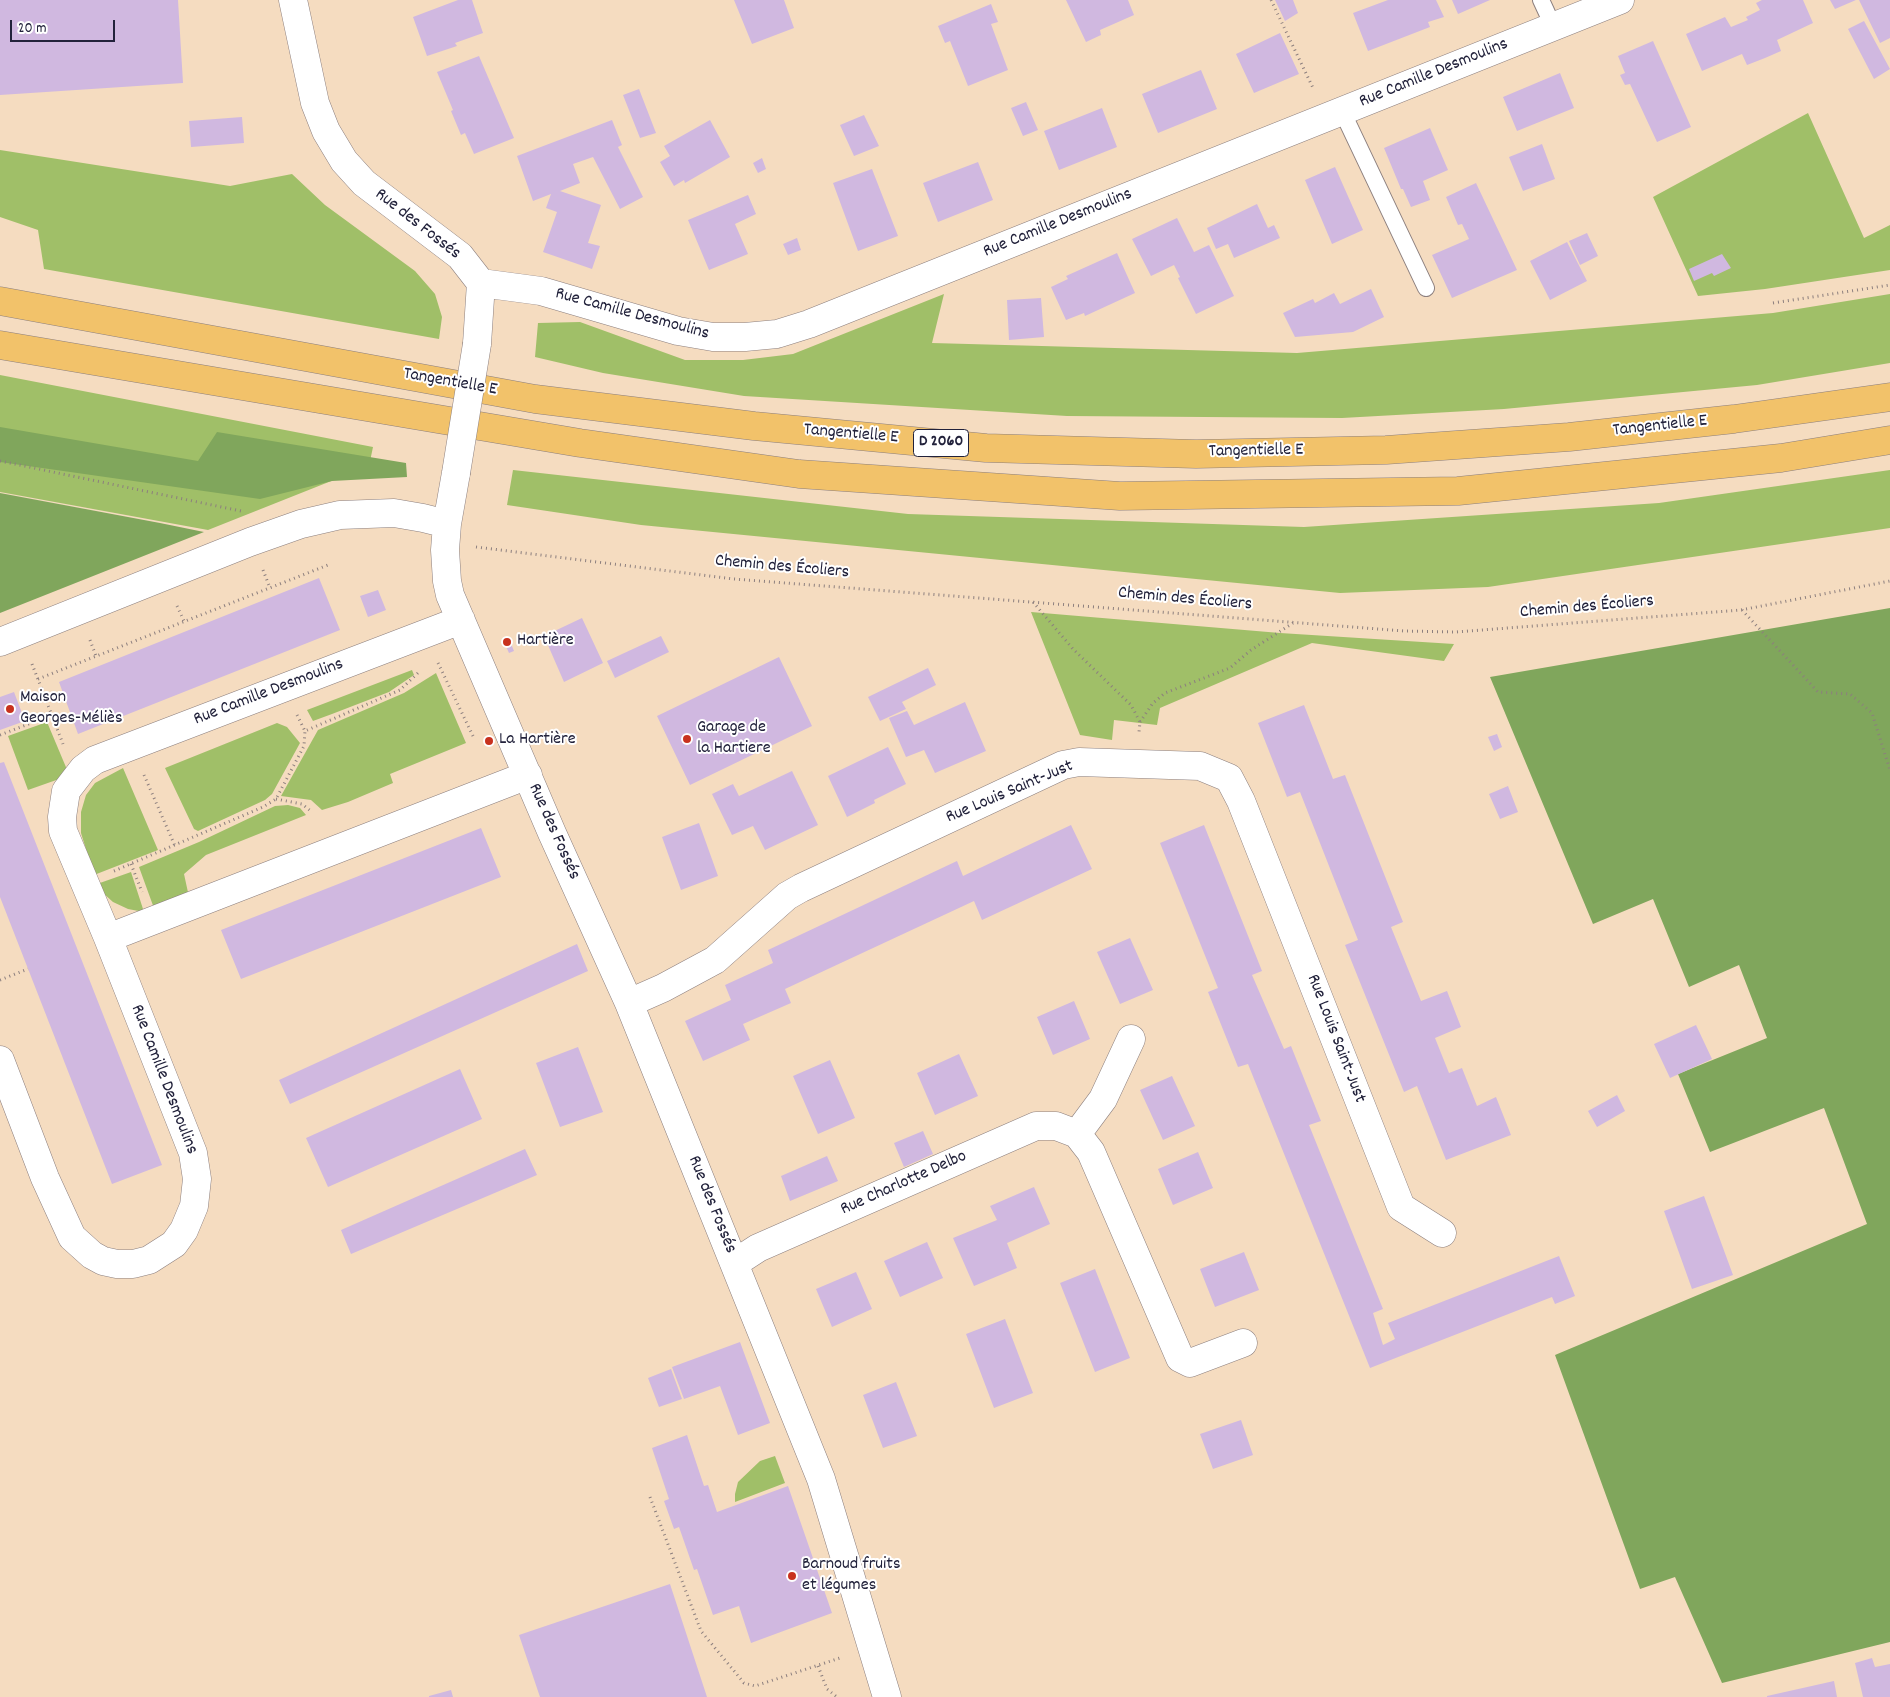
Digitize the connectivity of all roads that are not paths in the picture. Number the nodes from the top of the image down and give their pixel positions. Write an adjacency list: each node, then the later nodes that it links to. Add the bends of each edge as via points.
1 (293, 0): 6 (street, Rue des Fossés, via 315,103 326,132 344,161 364,183 460,256)
2 (1541, 0): 4 (lane)
3 (1620, 0): 4 (street, Rue Camille Desmoulins)
4 (1553, 26): 5 (street, Rue Camille Desmoulins)
5 (1342, 111): 6 (street, Rue Camille Desmoulins, via 776,334 713,337 678,331 541,291); 7 (lane)
6 (481, 283): 12 (street, Rue des Fossés, bridge, via 477,344)
7 (1426, 288)
8 (0, 301): 10 (main road, Tangentielle E / D 2060, via 535,399 754,426 986,448 1196,454 1386,450 1569,437 1734,419)
9 (0, 345): 11 (main road, D 2060, via 580,443 799,474 1120,496 1458,490 1781,458)
10 (1890, 397)
11 (1890, 440)
12 (447, 524): 13 (street, Rue des Fossés, via 447,581); 14 (street, via 394,513 340,515 302,524)
13 (461, 620): 15 (street, Rue des Fossés); 16 (street, Rue Camille Desmoulins, via 95,760 79,773 66,791 63,831)
14 (0, 642)
15 (528, 774): 16 (street); 17 (street, Rue des Fossés)
16 (108, 938): 19 (street, Rue Camille Desmoulins, via 193,1153 197,1179 194,1206 174,1244 149,1260 117,1264 92,1255 72,1236 45,1178)
17 (629, 1003): 21 (street, Rue Louis Saint-Just, via 716,960 800,888 1063,765 1079,762 1200,766 1229,778 1241,801 1401,1207); 22 (street, Rue des Fossés)
18 (1131, 1039): 20 (street, via 1103,1099)
19 (0, 1060)
20 (1077, 1134): 22 (street, Rue Charlotte Delbo, via 1056,1126 1036,1126 758,1248); 23 (street, via 1091,1152 1180,1358 1190,1363)
21 (1442, 1233)
22 (735, 1263): 24 (street, Rue des Fossés, via 821,1479)
23 (1243, 1343)
24 (887, 1697)

